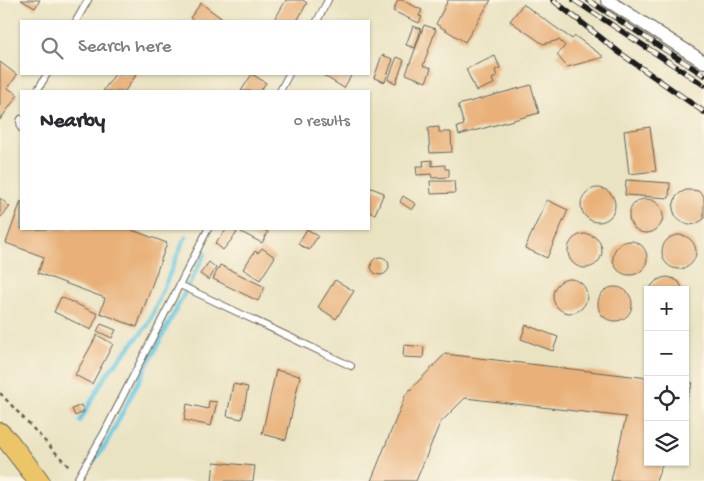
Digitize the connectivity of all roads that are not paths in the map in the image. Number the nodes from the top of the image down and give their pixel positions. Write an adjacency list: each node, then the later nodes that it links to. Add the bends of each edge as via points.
1 (88, 0): 4 (lane)
2 (328, 0): 5 (lane)
3 (607, 0): 6 (street)
4 (77, 20)
5 (318, 20)
6 (704, 62)
7 (46, 75): 9 (lane)
8 (288, 75): 10 (lane)
9 (38, 90)
10 (281, 90)
11 (208, 230): 12 (lane)
12 (180, 285): 13 (lane); 15 (lane)
13 (351, 366)
14 (0, 433): 16 (main road)
15 (77, 479)
16 (39, 481)

